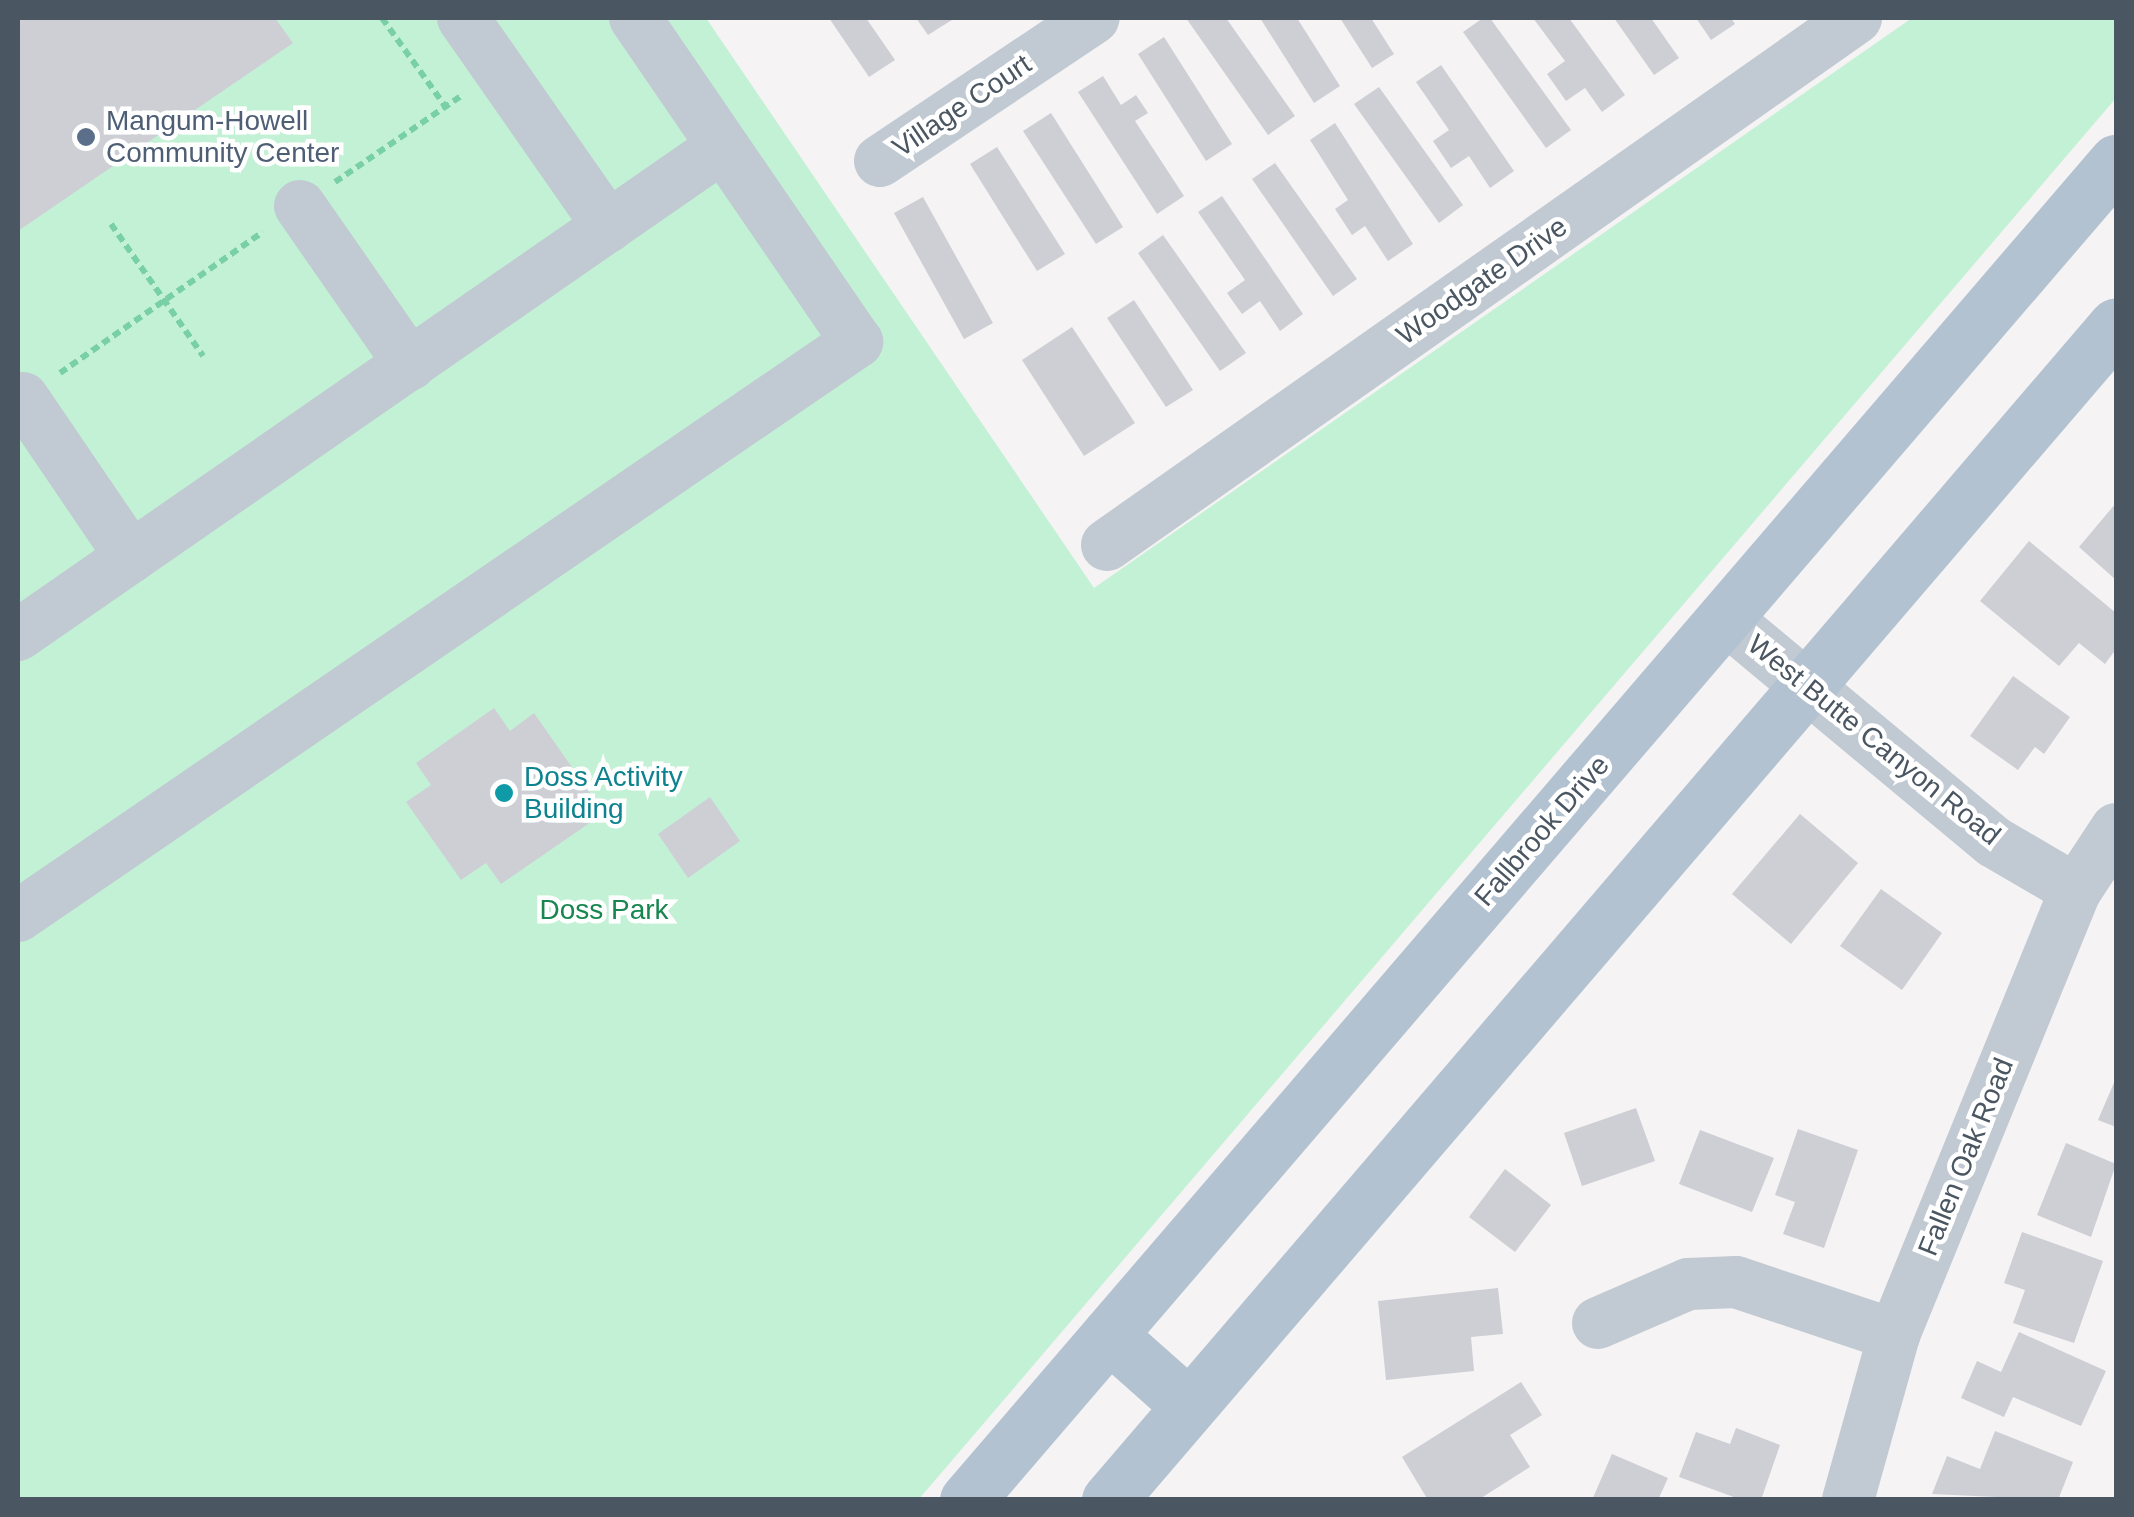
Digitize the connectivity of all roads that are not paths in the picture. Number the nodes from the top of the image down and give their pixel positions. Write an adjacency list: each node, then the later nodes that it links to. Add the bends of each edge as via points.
1 (463, 18): 9 (street)
2 (635, 18): 5 (street)
3 (1094, 18): 6 (street, Village Court)
4 (1856, 18): 13 (street, Woodgate Drive)
5 (722, 147): 9 (street); 20 (street, via 857,342)
6 (880, 162)
7 (2116, 162): 15 (main road, Fallbrook Drive)
8 (300, 206): 11 (street)
9 (608, 226): 11 (street)
10 (2116, 325): 17 (main road)
11 (410, 364): 14 (street)
12 (23, 398): 14 (street)
13 (1108, 545)
14 (131, 557): 16 (street)
15 (1725, 618): 17 (street, West Butte Canyon Road); 22 (main road, Fallbrook Drive)
16 (18, 635)
17 (1808, 682): 19 (street, West Butte Canyon Road, via 1994,842); 24 (main road)
18 (2116, 829): 19 (street, Fallen Oak Road)
19 (2076, 890): 23 (street, Fallen Oak Road)
20 (18, 916)
21 (1598, 1323): 23 (street, via 1688,1284 1736,1282)
22 (1108, 1335): 24 (main road); 25 (main road, Fallbrook Drive)
23 (1894, 1335): 27 (street, Fallen Oak Road)
24 (1189, 1406): 26 (main road)
25 (967, 1500)
26 (1109, 1500)
27 (1848, 1500)

